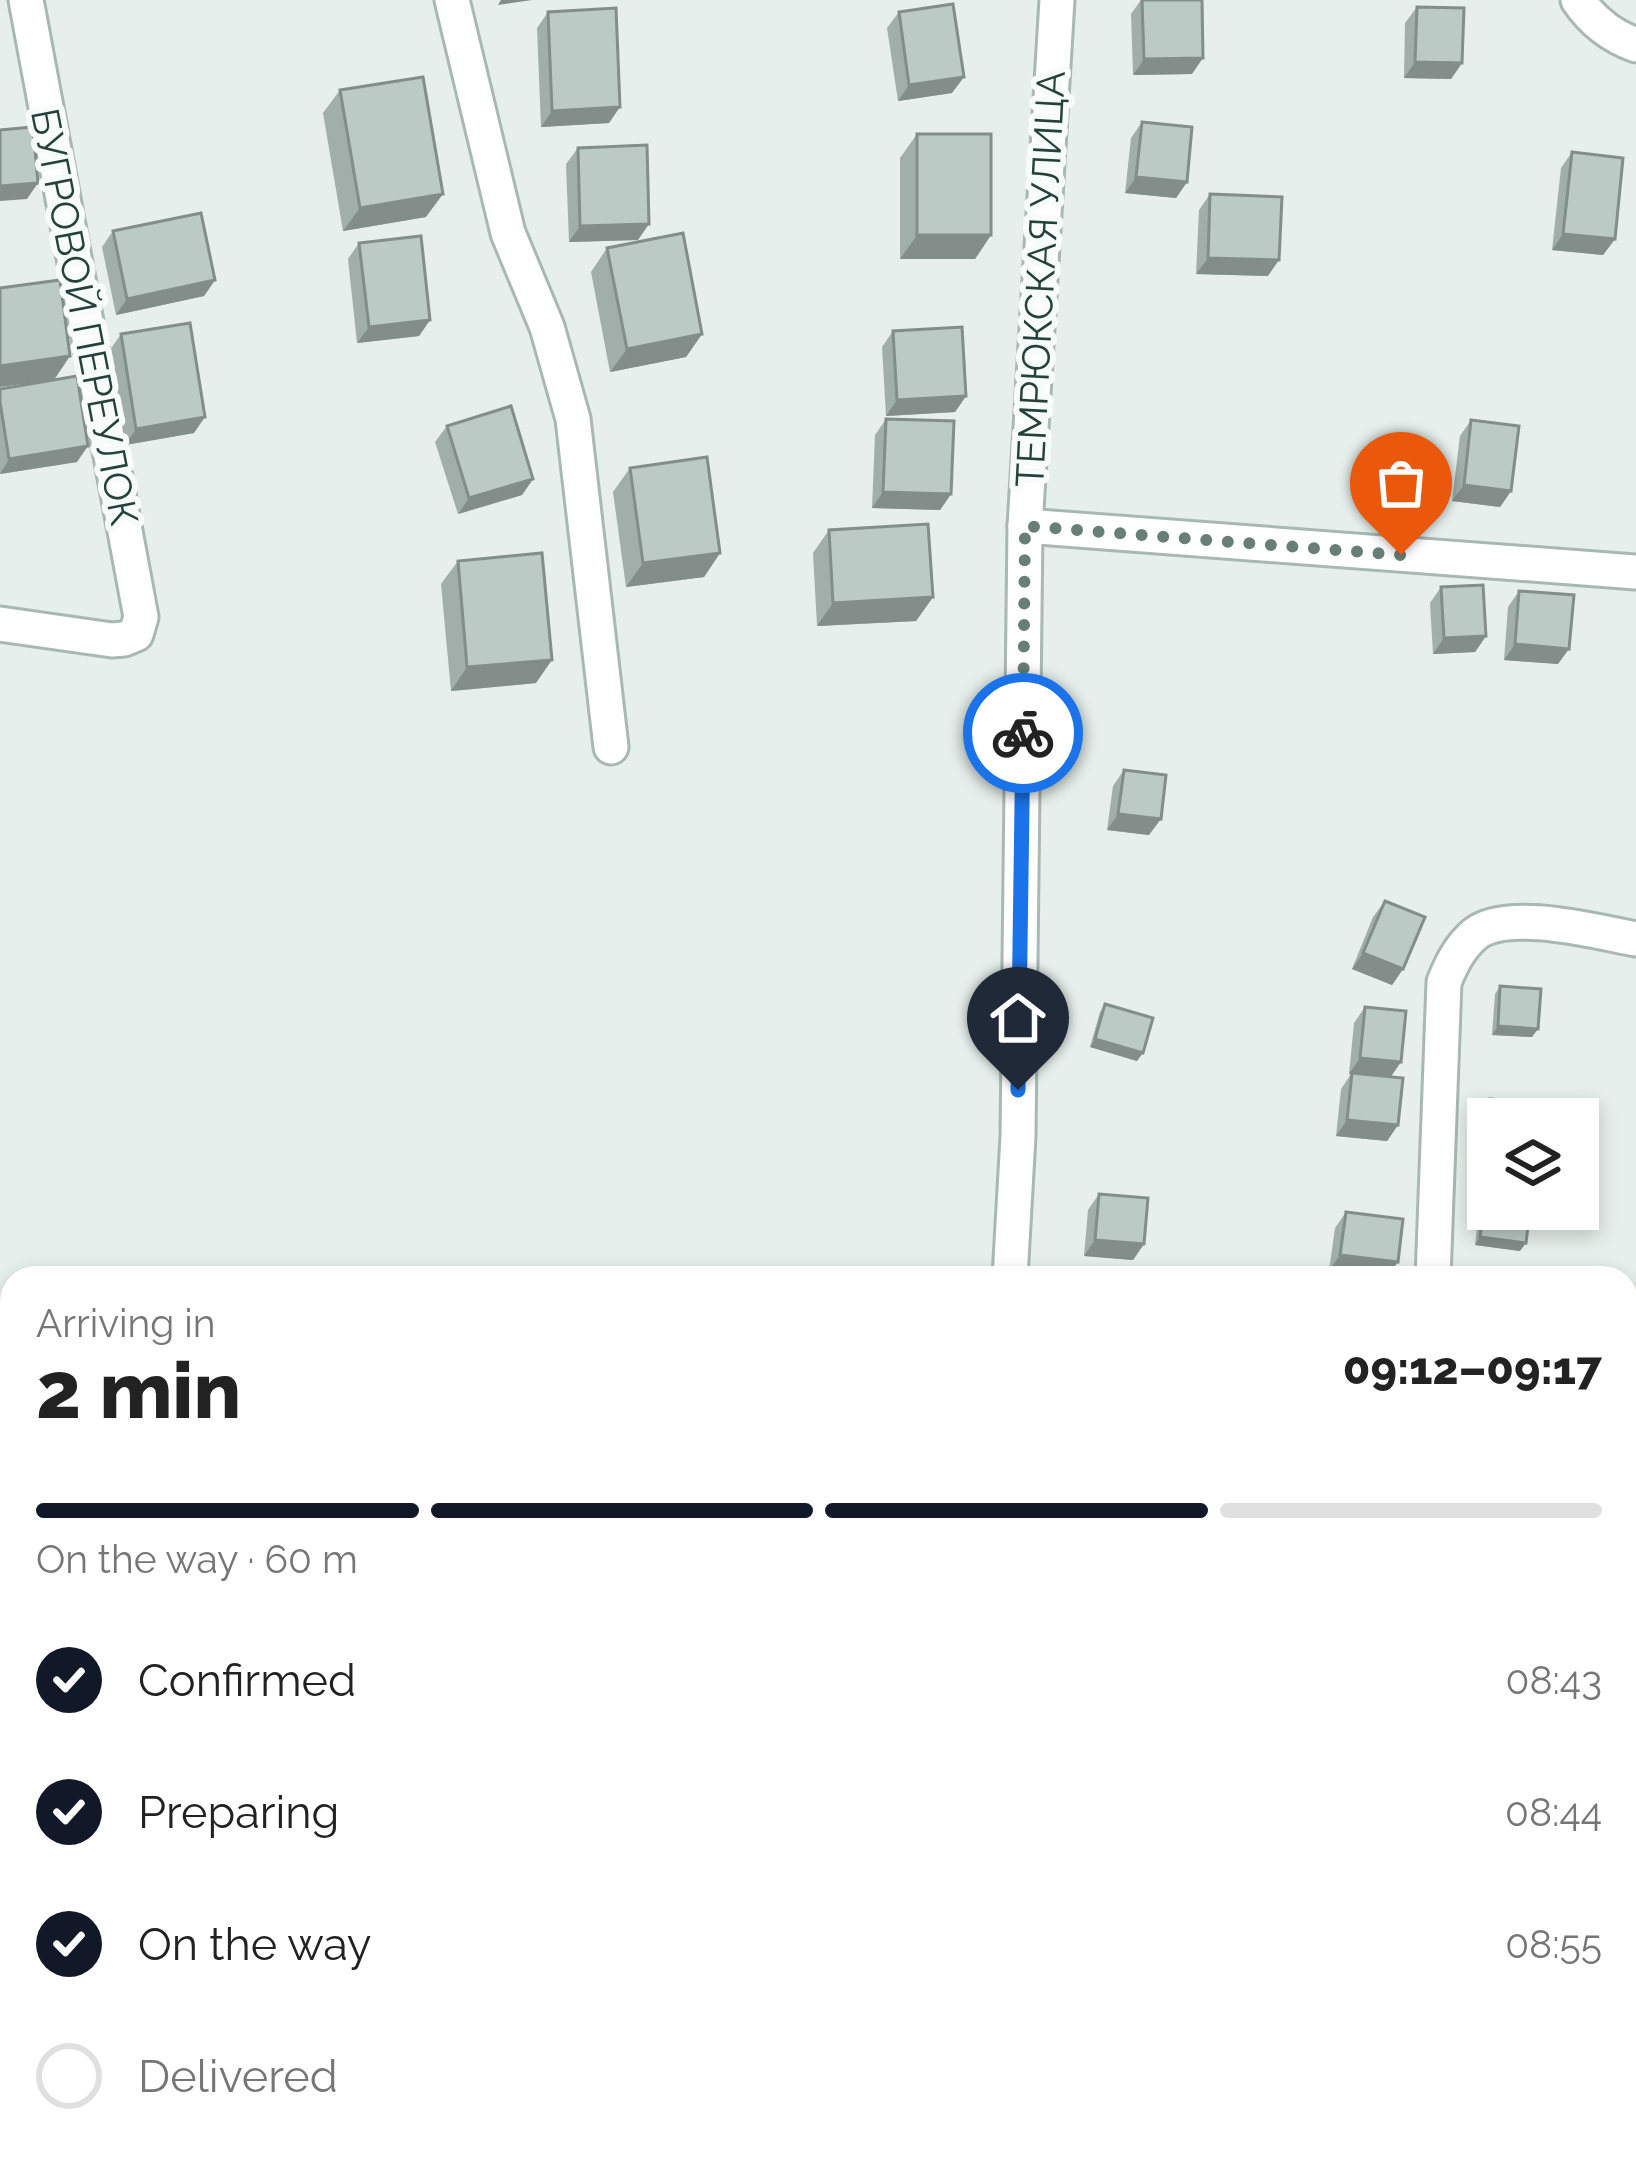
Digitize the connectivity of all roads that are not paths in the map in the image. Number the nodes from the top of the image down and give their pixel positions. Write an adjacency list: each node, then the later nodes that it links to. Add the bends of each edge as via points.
1 (26, 0): 8 (street, БУГРОВОЙ ПЕРЕУЛОК, via 141,617 136,634 112,640)
2 (452, 0): 9 (street, via 508,233 573,419)
3 (1057, 0): 6 (street, ТЕМРЮКСКАЯ УЛИЦА)
4 (1579, 0): 5 (street, via 1606,30)
5 (1636, 45)
6 (1025, 526): 7 (street); 11 (street, ТЕМРЮКСКАЯ УЛИЦА)
7 (1636, 572)
8 (0, 624)
9 (611, 747)
10 (1636, 939): 12 (street, via 1529,921 1480,930 1456,953 1444,982)
11 (1011, 1266)
12 (1433, 1266)

